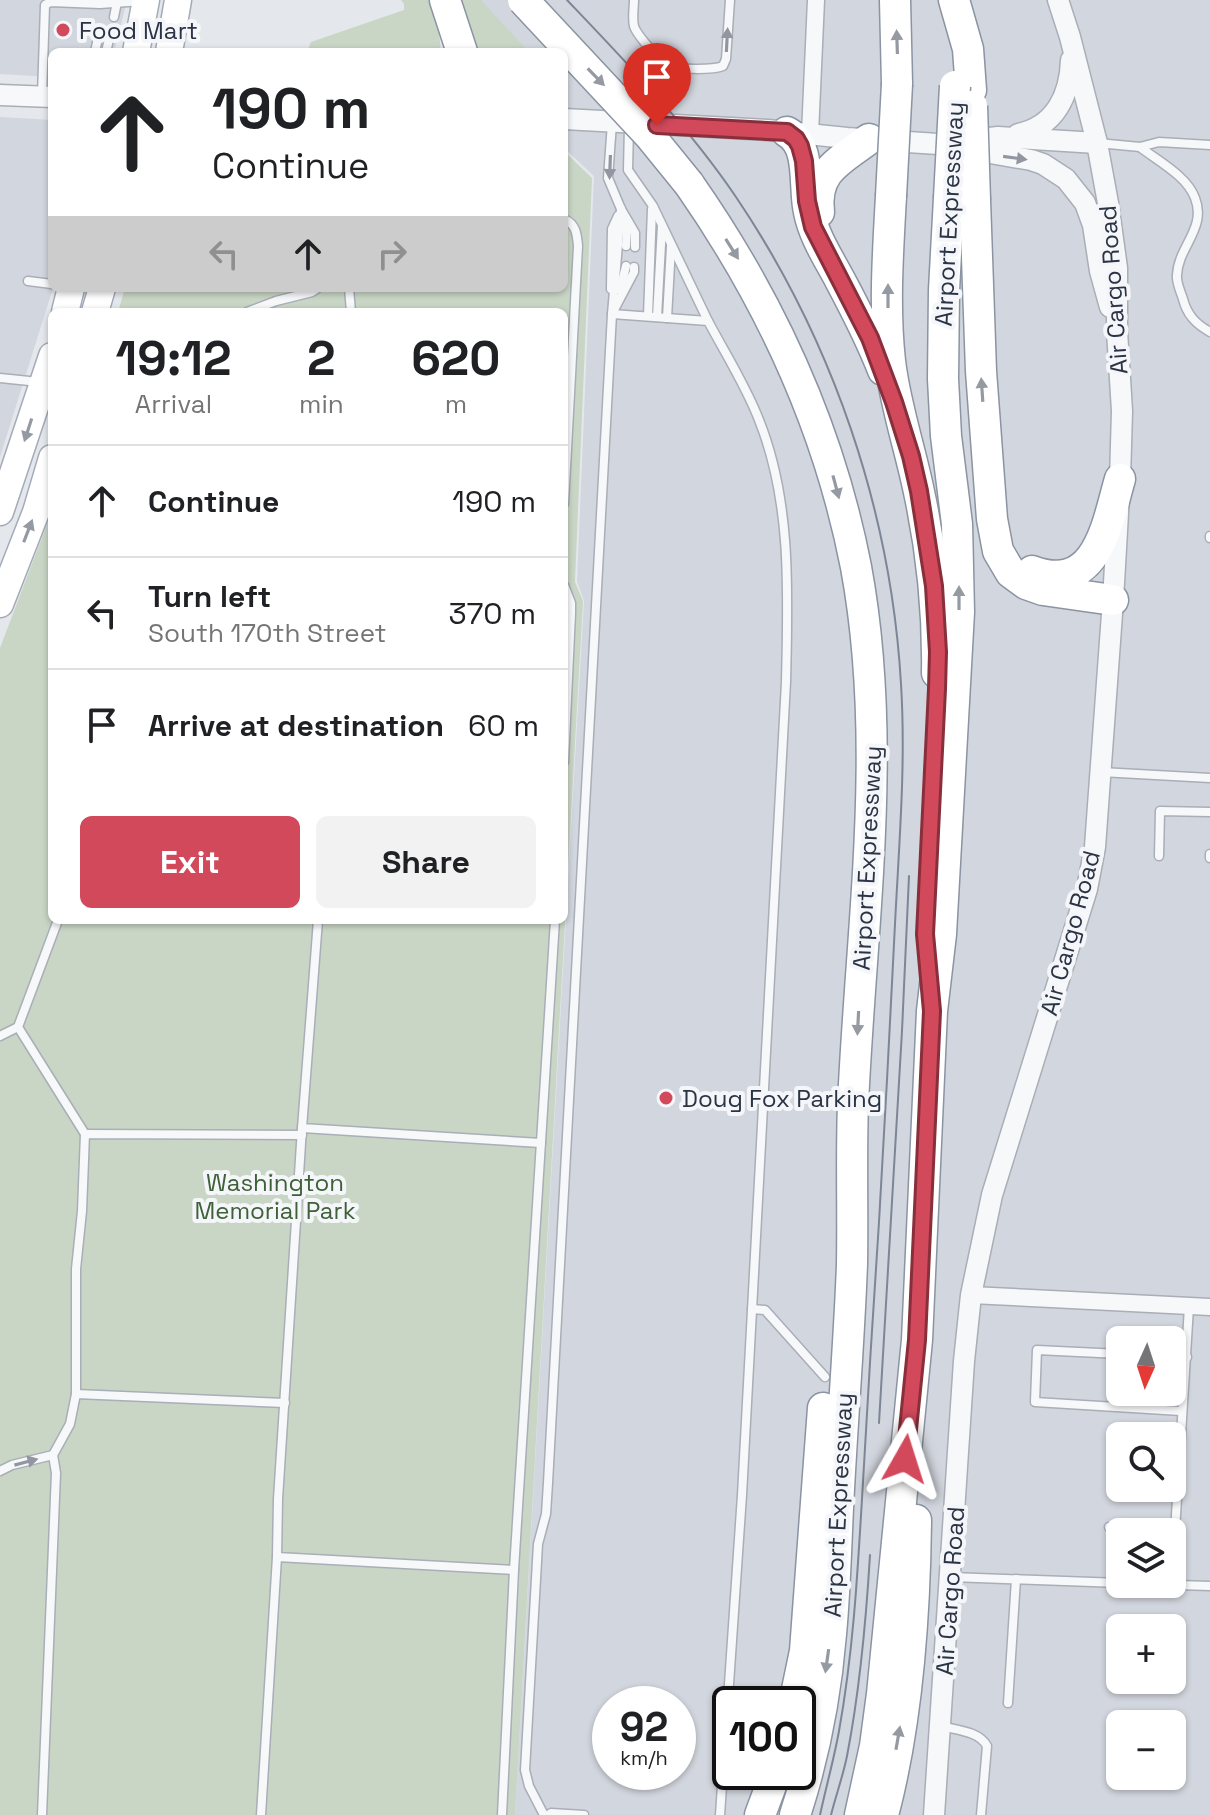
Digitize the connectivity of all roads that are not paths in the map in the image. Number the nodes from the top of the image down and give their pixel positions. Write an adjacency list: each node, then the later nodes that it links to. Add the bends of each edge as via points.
1 (146, 0): 10 (lane); 20 (main road)
2 (178, 0): 21 (main road)
3 (523, 0): 76 (highway, Airport Expressway, one-way to 76, bridge, via 640,124 726,239 807,396 834,477 860,592 871,678 873,765)
4 (634, 0): 5 (lane, one-way to 5, via 636,31 663,62 715,69 726,59)
5 (730, 0)
6 (816, 0): 30 (street, via 814,67)
7 (895, 0): 59 (highway, one-way to 7, bridge, via 889,345)
8 (952, 0): 37 (highway, Airport Expressway, bridge, via 963,88)
9 (1058, 0): 17 (street, Air Cargo Road)
10 (117, 2): 11 (lane); 14 (lane)
11 (106, 3): 13 (lane); 24 (lane, via 45,5)
12 (448, 8): 22 (highway); 23 (highway)
13 (104, 14)
14 (114, 17)
15 (99, 33): 18 (lane)
16 (110, 35): 19 (lane)
17 (1070, 37): 31 (street, via 1068,88 1057,110 1036,128); 33 (street, Air Cargo Road)
18 (96, 48)
19 (107, 48)
20 (137, 48)
21 (170, 48)
22 (452, 48)
23 (461, 48)
24 (48, 60): 25 (lane)
25 (47, 74): 27 (lane)
26 (0, 95): 27 (street)
27 (47, 97)
28 (568, 119): 29 (street)
29 (620, 123): 30 (street); 38 (lane, via 628,170); 39 (lane, one-way to 39, via 608,178)
30 (798, 133): 32 (street); 54 (highway, via 813,227)
31 (998, 137): 33 (street); 34 (street)
32 (869, 139): 34 (street); 54 (highway, via 824,176 817,202 822,223 863,304)
33 (1097, 143): 36 (lane); 52 (street, Air Cargo Road, via 1117,268)
34 (938, 144): 52 (street, one-way to 52, via 1031,160 1066,179 1085,203 1093,225)
35 (1210, 145): 36 (lane, via 1159,142)
36 (1140, 147): 53 (lane, via 1190,187 1197,201 1199,217 1176,276 1186,311)
37 (962, 199): 60 (highway, one-way to 37); 73 (highway, Airport Expressway, one-way to 37, via 959,612 957,524 943,379 944,290)
38 (653, 206): 41 (lane); 50 (lane)
39 (621, 209): 43 (lane, via 635,233); 49 (lane)
40 (568, 221): 58 (lane, via 575,227 578,246)
41 (662, 225): 42 (lane); 50 (lane)
42 (671, 243): 50 (lane); 51 (lane)
43 (631, 246)
44 (630, 266): 49 (lane)
45 (28, 281): 46 (lane)
46 (48, 284)
47 (312, 292): 48 (lane)
48 (258, 308)
49 (612, 314): 50 (lane); 108 (lane, via 549,1470 538,1544 525,1770)
50 (658, 317): 51 (lane)
51 (708, 321): 83 (lane, via 768,445 787,571 786,682)
52 (1117, 331): 62 (street, Air Cargo Road)
53 (1210, 332)
54 (880, 362): 59 (highway)
55 (48, 370): 57 (main road)
56 (0, 378): 57 (lane)
57 (44, 383): 63 (main road, one-way to 63)
58 (568, 430)
59 (911, 456): 73 (highway, via 931,557 937,627 925,934)
60 (989, 468): 62 (highway, via 1012,554 1024,567 1050,575 1079,569 1097,550); 64 (highway, via 996,542 1011,573 1035,588)
61 (48, 472): 65 (main road, one-way to 61)
62 (1120, 479): 64 (street, Air Cargo Road)
63 (0, 512)
64 (1113, 600): 66 (street, Air Cargo Road)
65 (0, 604)
66 (1100, 772): 67 (lane); 80 (street, Air Cargo Road, via 1087,889 992,1195)
67 (1210, 778)
68 (1210, 812): 69 (lane, via 1160,811)
69 (1159, 856)
70 (57, 924): 74 (lane)
71 (318, 924): 77 (lane)
72 (555, 924): 79 (lane)
73 (932, 1011): 84 (highway, Airport Expressway)
74 (18, 1027): 75 (lane); 78 (lane)
75 (0, 1036)
76 (853, 1107): 87 (highway, via 832,1264); 112 (highway, Airport Expressway, one-way to 112, via 852,1266 831,1635 818,1724)
77 (302, 1132): 78 (lane); 79 (lane); 89 (lane)
78 (85, 1134): 88 (lane, via 76,1269)
79 (541, 1143): 95 (lane)
80 (971, 1295): 81 (street); 96 (street, Air Cargo Road)
81 (1189, 1306): 82 (street); 86 (lane)
82 (1210, 1307)
83 (752, 1309): 87 (lane, via 765,1310); 110 (lane)
84 (917, 1340): 113 (highway, Airport Expressway, via 882,1694); 114 (highway, one-way to 84, via 905,1703 916,1589)
85 (1106, 1353): 90 (lane, via 1037,1350 1035,1402)
86 (1187, 1357): 90 (lane)
87 (825, 1377): 101 (highway, via 805,1651)
88 (76, 1394): 89 (lane); 91 (lane, via 70,1424)
89 (285, 1403): 94 (lane)
90 (1181, 1411): 93 (lane)
91 (53, 1455): 92 (lane, one-way to 91); 105 (lane)
92 (0, 1471)
93 (1176, 1518)
94 (277, 1557): 95 (lane); 106 (lane)
95 (514, 1570): 107 (lane)
96 (951, 1577): 97 (lane); 103 (street, Air Cargo Road)
97 (1016, 1579): 98 (lane); 102 (lane)
98 (1106, 1582)
99 (1186, 1585): 100 (lane)
100 (1210, 1586)
101 (798, 1686)
102 (1008, 1703)
103 (941, 1726): 115 (street, Air Cargo Road); 116 (lane, via 977,1736 987,1746)
104 (769, 1790): 111 (highway)
105 (42, 1815)
106 (261, 1815)
107 (502, 1815)
108 (546, 1815): 109 (lane)
109 (584, 1815)
110 (720, 1815)
111 (760, 1815)
112 (795, 1815)
113 (860, 1815)
114 (883, 1815)
115 (934, 1815)
116 (981, 1815)

